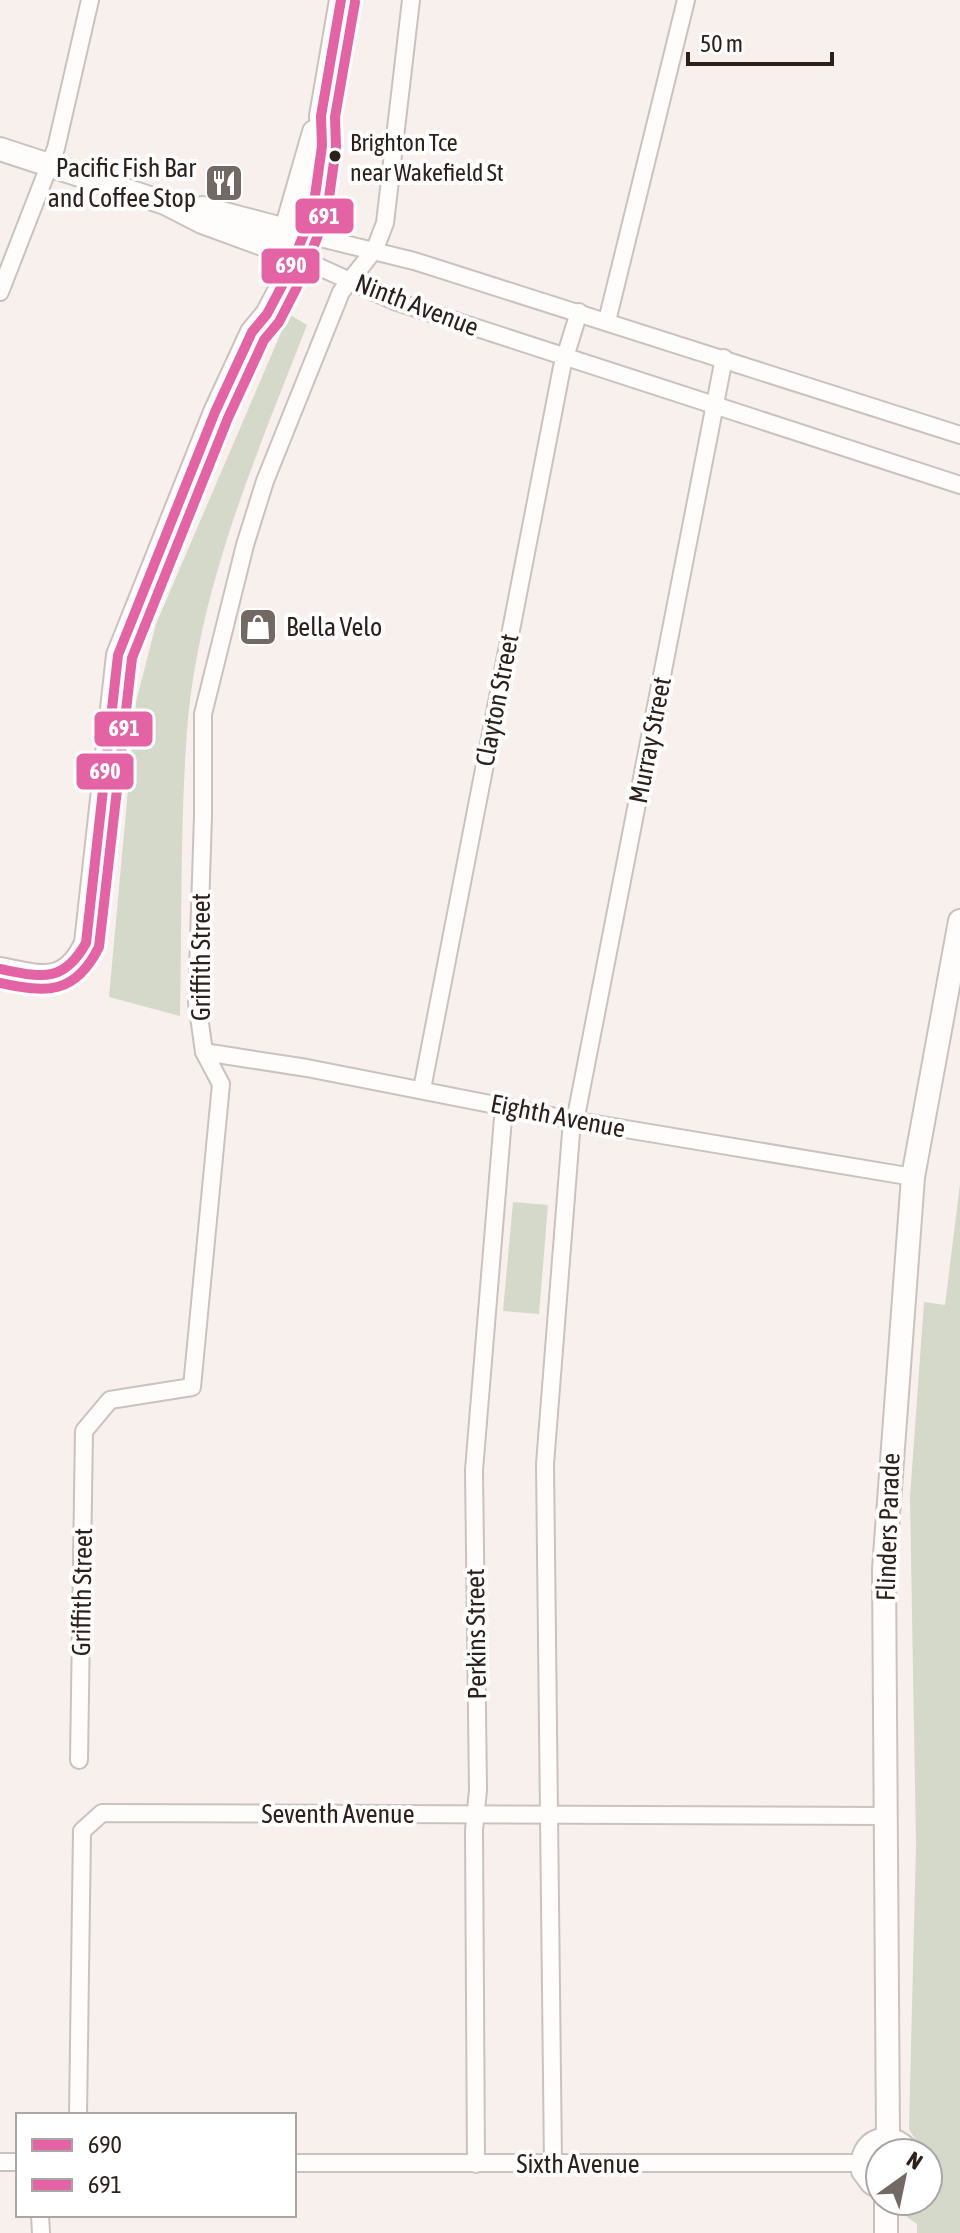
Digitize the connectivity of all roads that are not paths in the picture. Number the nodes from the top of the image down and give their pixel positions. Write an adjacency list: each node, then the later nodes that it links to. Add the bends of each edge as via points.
1 (90, 0): 6 (street)
2 (341, 0): 7 (street, via 321,116 314,203)
3 (411, 0): 8 (street, via 385,223)
4 (686, 0): 12 (street)
5 (0, 149): 6 (street, Ninth Avenue)
6 (50, 165): 7 (street, Ninth Avenue, via 165,203 206,209); 10 (street)
7 (292, 243): 8 (street, Ninth Avenue); 9 (street, Ninth Avenue); 19 (street, via 256,309 252,332 118,655 86,943 65,972 44,977)
8 (375, 249): 9 (street, Griffith Street); 11 (street, Ninth Avenue)
9 (348, 279): 13 (street, Ninth Avenue, via 394,301); 20 (street, Griffith Street, via 265,481 203,714 197,1002)
10 (0, 292)
11 (579, 312): 12 (street, Ninth Avenue); 13 (street, Clayton Street)
12 (607, 321): 14 (street, Ninth Avenue)
13 (565, 357): 15 (street, Ninth Avenue); 21 (street, Clayton Street)
14 (724, 358): 15 (street, Murray Street); 16 (street, Ninth Avenue)
15 (715, 405): 17 (street, Ninth Avenue); 23 (street, Murray Street)
16 (960, 435)
17 (960, 485)
18 (960, 921): 24 (street, Flinders Parade)
19 (0, 969)
20 (204, 1052): 21 (street, Eighth Avenue); 25 (street, Griffith Street, via 221,1084 192,1387 110,1400 84,1431)
21 (422, 1089): 22 (street, Eighth Avenue)
22 (504, 1106): 23 (street, Eighth Avenue); 26 (street, Perkins Street, via 474,1470)
23 (572, 1120): 24 (street, Eighth Avenue); 27 (street, via 545,1464)
24 (913, 1177): 28 (street, Flinders Parade, via 884,1569)
25 (79, 1760)
26 (477, 1814): 27 (street, Seventh Avenue); 29 (street, Seventh Avenue, via 102,1813 82,1831); 34 (street, Perkins Street)
27 (548, 1814): 28 (street, Seventh Avenue); 35 (street)
28 (885, 1816): 30 (street, Flinders Parade)
29 (78, 2113)
30 (888, 2137)
31 (864, 2159): 33 (street)
32 (296, 2163): 34 (street, Sixth Avenue)
33 (862, 2163): 35 (street, Sixth Avenue); 36 (street)
34 (476, 2164): 35 (street, Sixth Avenue)
35 (553, 2165)
36 (864, 2170)

